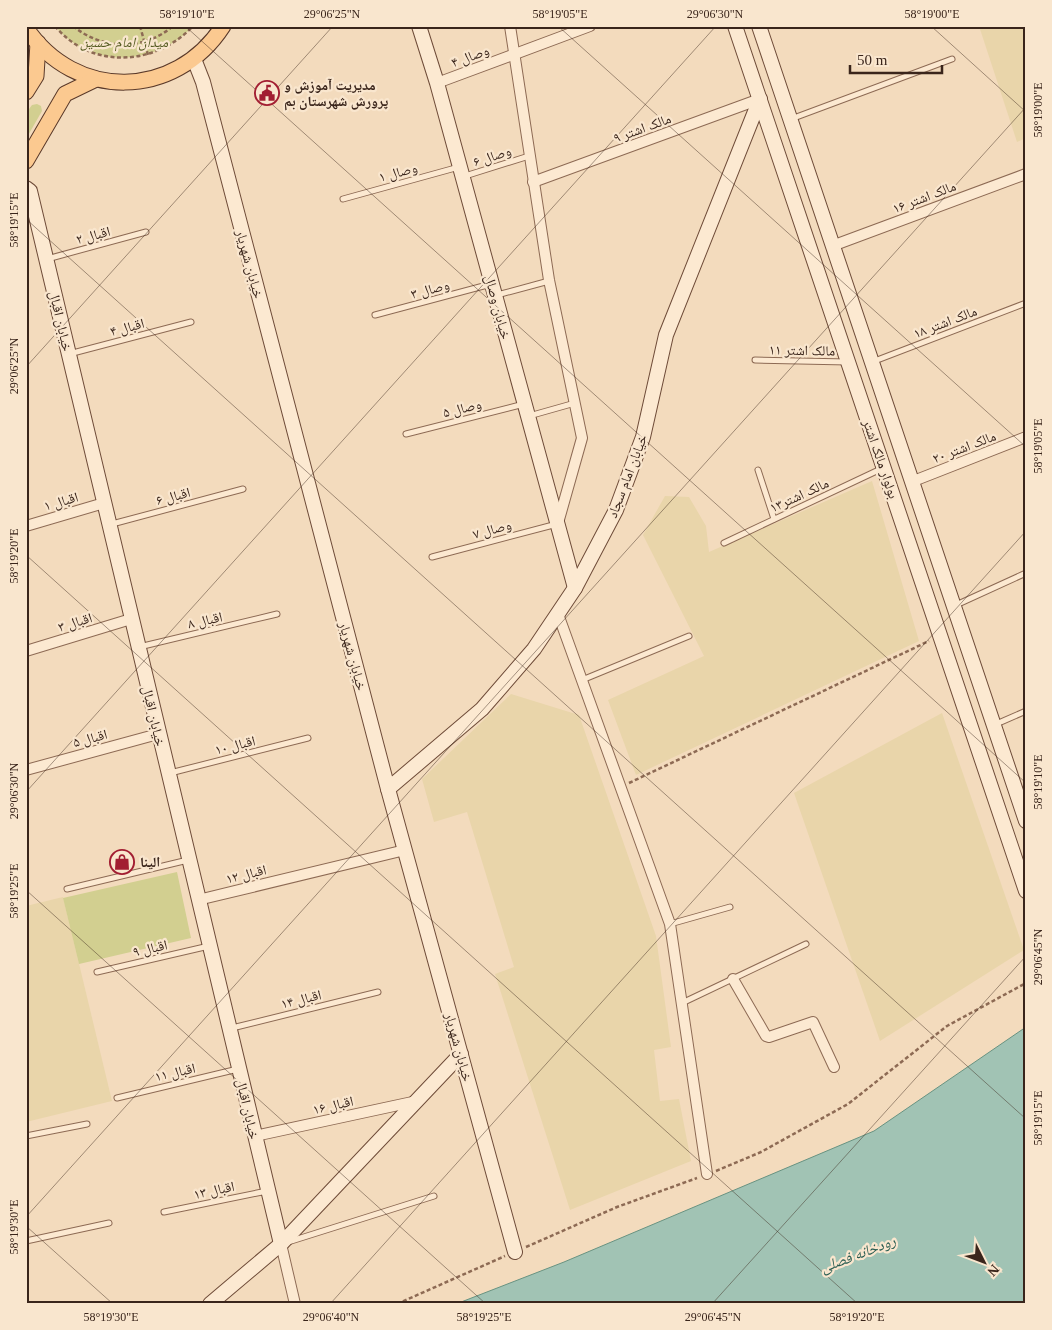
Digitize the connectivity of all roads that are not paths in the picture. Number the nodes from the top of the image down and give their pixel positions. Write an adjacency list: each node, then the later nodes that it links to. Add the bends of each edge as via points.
1 (223, 26): 10 (main road)
2 (419, 26): 13 (street, خیابان وصال)
3 (510, 26): 9 (street)
4 (590, 26): 9 (street, وصال ۴)
5 (735, 26): 15 (street, بولوار مالک اشتر)
6 (759, 26): 16 (street, بولوار مالک اشتر)
7 (26, 28): 8 (main road)
8 (38, 43): 12 (main road, via 64,65); 14 (main road, via 36,76)
9 (513, 55): 13 (street, وصال ۴); 17 (street)
10 (194, 59): 12 (main road, via 151,79 123,82); 71 (street, خیابان شهریار, via 203,82)
11 (952, 59): 16 (lane)
12 (96, 79): 18 (main road, via 65,94)
13 (437, 83): 19 (street, خیابان وصال)
14 (26, 92)
15 (760, 100): 22 (street, بولوار مالک اشتر); 23 (street, مالک اشتر ۹); 56 (street, خیابان امام سجاد, via 666,335 643,437 616,510)
16 (790, 120): 20 (street, بولوار مالک اشتر)
17 (529, 156): 19 (lane, وصال ۶); 23 (street)
18 (26, 161)
19 (461, 172): 25 (lane, وصال ۱); 30 (street, خیابان وصال)
20 (808, 173): 22 (street); 27 (street, بولوار مالک اشتر)
21 (1026, 174): 27 (street, مالک اشتر ۱۶)
22 (787, 180): 36 (street, بولوار مالک اشتر)
23 (533, 182): 29 (street)
24 (26, 188): 28 (street, خیابان اقبال, via 30,191)
25 (343, 199)
26 (146, 232): 28 (lane, اقبال ۲)
27 (832, 246): 37 (street, بولوار مالک اشتر)
28 (46, 259): 34 (street, خیابان اقبال)
29 (549, 280): 30 (lane, وصال ۳); 38 (street)
30 (493, 290): 32 (lane, وصال ۳); 39 (street, خیابان وصال)
31 (1026, 303): 37 (lane, مالک اشتر ۱۸)
32 (375, 315)
33 (191, 322): 34 (lane, اقبال ۴)
34 (69, 355): 46 (street, خیابان اقبال)
35 (755, 360): 36 (lane, مالک اشتر ۱۱)
36 (848, 362): 42 (street, بولوار مالک اشتر)
37 (871, 362): 44 (street, بولوار مالک اشتر)
38 (575, 403): 39 (lane, وصال ۵); 49 (street, via 582,438)
39 (526, 410): 40 (lane, وصال ۵); 49 (street, خیابان وصال)
40 (406, 434)
41 (1026, 437): 44 (street, مالک اشتر ۲۰)
42 (884, 468): 47 (lane, مالک اشتر۱۳); 53 (street, بولوار مالک اشتر)
43 (758, 470): 47 (lane)
44 (912, 482): 52 (street, بولوار مالک اشتر)
45 (243, 489): 48 (lane, اقبال ۶)
46 (104, 503): 48 (street, خیابان اقبال); 50 (street, اقبال ۱)
47 (774, 519): 51 (lane, مالک اشتر۱۳)
48 (109, 524): 60 (street, خیابان اقبال)
49 (558, 524): 54 (lane, وصال ۷); 56 (street, خیابان وصال)
50 (26, 526)
51 (724, 543)
52 (932, 544): 53 (street); 57 (street, بولوار مالک اشتر)
53 (912, 551): 76 (street, بولوار مالک اشتر)
54 (432, 557)
55 (1026, 573): 57 (lane)
56 (575, 588): 59 (street, خیابان امام سجاد)
57 (953, 606): 66 (street, بولوار مالک اشتر)
58 (278, 614): 62 (lane, اقبال ۸)
59 (558, 614): 64 (street); 71 (street, خیابان امام سجاد, via 534,649 482,709)
60 (131, 619): 62 (street, خیابان اقبال); 63 (street, اقبال ۳)
61 (689, 636): 64 (lane)
62 (138, 647): 67 (street, خیابان اقبال)
63 (26, 651)
64 (582, 680): 79 (street)
65 (1026, 711): 66 (lane)
66 (994, 725): 72 (street, بولوار مالک اشتر)
67 (158, 734): 69 (street, اقبال ۵); 70 (street, خیابان اقبال)
68 (308, 738): 70 (lane, اقبال ۱۰)
69 (28, 769)
70 (168, 774): 74 (street, خیابان اقبال)
71 (388, 789): 73 (street, خیابان شهریار)
72 (1026, 821)
73 (405, 850): 77 (street, اقبال ۱۲); 87 (street, خیابان شهریار)
74 (188, 860): 75 (lane); 77 (street, خیابان اقبال)
75 (67, 889)
76 (1026, 891)
77 (198, 900): 81 (street, خیابان اقبال)
78 (730, 907): 79 (lane)
79 (670, 924): 85 (street)
80 (806, 944): 83 (lane)
81 (209, 946): 82 (lane, اقبال ۹); 86 (street, خیابان اقبال)
82 (97, 972)
83 (733, 979): 85 (lane); 88 (street, via 766,1036 812,1022)
84 (378, 992): 86 (lane, اقبال ۱۴)
85 (682, 1004): 95 (street)
86 (229, 1028): 89 (street, خیابان اقبال)
87 (461, 1054): 91 (street); 102 (street, خیابان شهریار)
88 (834, 1067)
89 (239, 1069): 90 (lane, اقبال ۱۱); 94 (street, خیابان اقبال)
90 (117, 1098)
91 (417, 1100): 94 (street, اقبال ۱۶); 101 (street)
92 (87, 1124): 93 (lane)
93 (26, 1136)
94 (255, 1136): 96 (street, خیابان اقبال)
95 (707, 1174)
96 (268, 1190): 98 (lane, اقبال ۱۳); 101 (street, خیابان اقبال)
97 (434, 1196): 101 (lane)
98 (164, 1212)
99 (109, 1223): 100 (lane)
100 (26, 1241)
101 (281, 1244): 103 (street); 104 (street)
102 (515, 1252)
103 (210, 1304)
104 (295, 1304)

